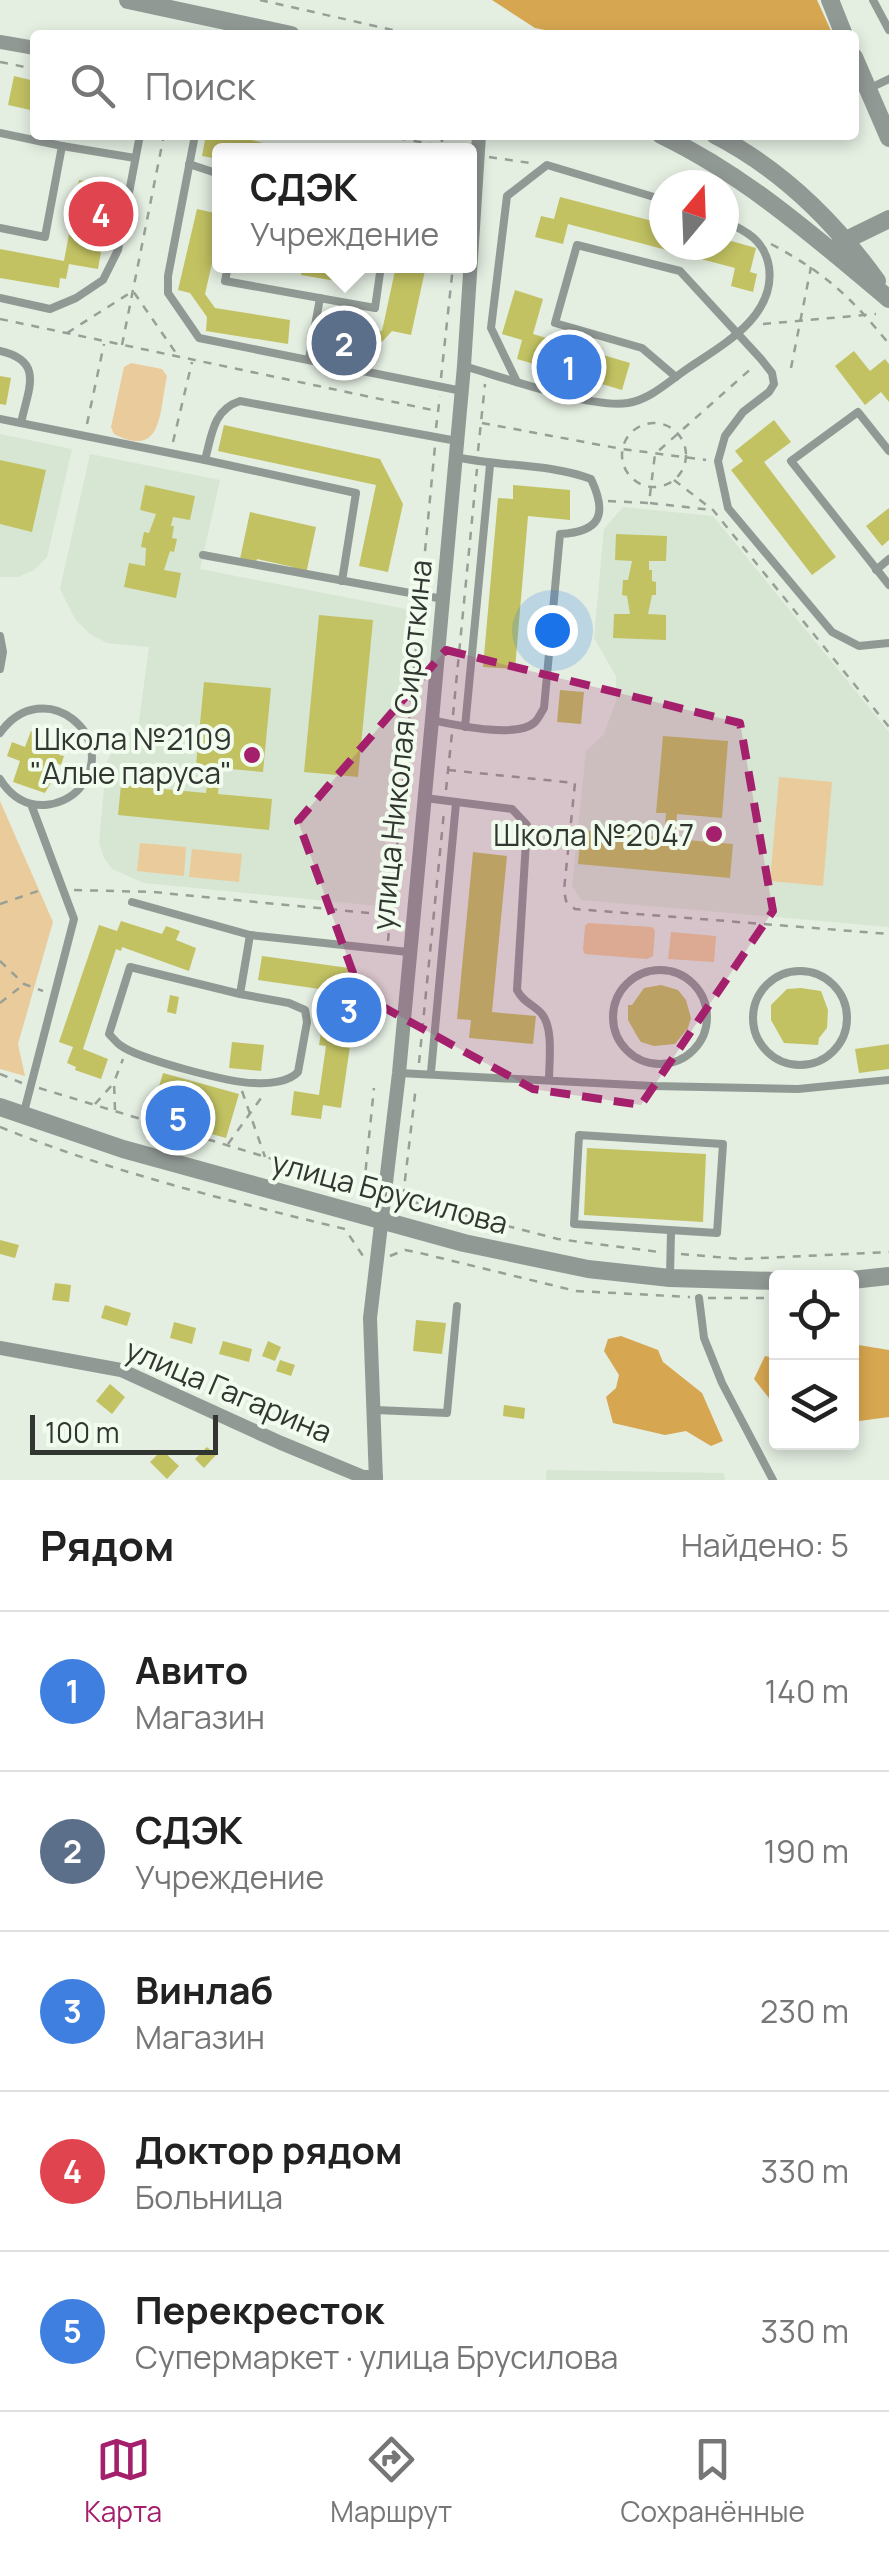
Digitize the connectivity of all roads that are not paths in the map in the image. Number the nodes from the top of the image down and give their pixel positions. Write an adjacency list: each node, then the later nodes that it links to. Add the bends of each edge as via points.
1 (128, 0): 4 (street)
2 (830, 0): 5 (street)
3 (873, 0): 6 (lane)
4 (268, 30)
5 (842, 30)
6 (889, 30)
7 (0, 42): 8 (street)
8 (30, 47)
9 (859, 69): 11 (street)
10 (889, 79): 11 (lane)
11 (868, 90): 13 (street)
12 (0, 134): 14 (lane)
13 (889, 138)
14 (30, 140)
15 (31, 140): 20 (lane)
16 (139, 140): 21 (lane)
17 (194, 140): 22 (lane)
18 (670, 140): 29 (street, via 735,175)
19 (723, 140): 28 (street, via 777,175)
20 (62, 146): 21 (lane); 26 (lane, via 45,237)
21 (135, 158): 33 (lane, via 118,250 103,280 50,309)
22 (189, 164): 23 (lane); 38 (lane, via 168,293 199,338)
23 (212, 172)
24 (649, 196): 41 (lane, via 547,166 507,196 491,328)
25 (889, 218): 28 (street)
26 (0, 228)
27 (739, 228): 36 (lane, via 766,252 771,281 761,308)
28 (847, 239): 29 (street); 35 (street)
29 (829, 248): 35 (street)
30 (227, 273): 34 (lane, via 225,281)
31 (381, 273): 34 (lane, via 374,308)
32 (469, 273): 39 (street, улица Николая Сироткина)
33 (0, 298)
34 (320, 298): 38 (lane)
35 (889, 298)
36 (739, 333): 40 (lane); 40 (lane, via 680,271 577,245 556,323 642,348); 57 (lane, via 774,384 725,436 718,461 728,508 832,632 859,646)
37 (0, 351): 44 (lane, via 28,364)
38 (309, 360): 42 (lane)
39 (464, 366): 41 (lane); 42 (street, улица Николая Сироткина)
40 (676, 377): 41 (lane, via 625,404)
41 (518, 383)
42 (462, 391): 45 (street, улица Николая Сироткина)
43 (0, 419): 44 (lane)
44 (21, 423): 48 (lane)
45 (457, 441): 47 (street, улица Николая Сироткина); 48 (lane, via 240,401 216,418)
46 (889, 451): 52 (lane, via 858,412 791,461)
47 (456, 457): 49 (lane); 55 (street, улица Николая Сироткина)
48 (205, 460): 53 (lane, via 356,493)
49 (490, 465): 60 (lane); 60 (lane, via 570,471 591,480 602,501 598,520 583,533 560,534 544,708 536,722 521,730)
50 (203, 555): 53 (lane)
51 (889, 560): 52 (lane)
52 (876, 570): 54 (lane)
53 (342, 581): 55 (lane)
54 (889, 585)
55 (443, 599): 59 (street, улица Николая Сироткина)
56 (0, 636): 58 (lane)
57 (889, 643)
58 (0, 668)
59 (432, 720): 60 (lane); 63 (street, улица Николая Сироткина)
60 (465, 727)
61 (0, 733): 64 (lane, via 26,710 42,708 58,710 84,730 92,762 87,778 64,801)
62 (0, 779): 64 (lane)
63 (425, 798): 65 (lane); 68 (street, улица Николая Сироткина)
64 (31, 804): 79 (lane, via 74,919)
65 (456, 804): 73 (lane); 74 (lane, via 512,809 527,824 517,990 547,1021)
66 (132, 902): 67 (lane)
67 (250, 935): 68 (lane); 69 (lane)
68 (408, 952): 72 (street, улица Николая Сироткина)
69 (240, 994): 69 (lane, via 130,966 109,1034 152,1059 253,1084 292,1078 307,1022 304,1010)
70 (651, 1063): 70 (lane, via 616,1036 614,1007 628,981 671,971 698,988 705,1003 704,1034 682,1058); 76 (lane)
71 (797, 1064): 71 (lane, via 765,1050 752,1022 768,982 796,970 826,978 838,989 847,1020 835,1049); 77 (lane)
72 (400, 1072): 73 (lane); 80 (street, улица Николая Сироткина)
73 (431, 1072): 74 (lane)
74 (549, 1080): 76 (lane)
75 (889, 1080): 77 (lane)
76 (653, 1086): 77 (lane)
77 (798, 1089)
78 (0, 1107): 79 (street, улица Брусилова)
79 (23, 1116): 80 (street, улица Брусилова)
80 (382, 1220): 83 (street, улица Брусилова, via 588,1269); 89 (street, улица Николая Сироткина, via 370,1318)
81 (671, 1231): 81 (lane, via 574,1224 579,1136 723,1144 717,1233); 83 (lane)
82 (889, 1276): 84 (street)
83 (670, 1278): 85 (street, улица Брусилова)
84 (859, 1279)
85 (769, 1281)
86 (699, 1298): 91 (lane, via 704,1338 722,1383)
87 (456, 1306): 89 (lane, via 447,1413)
88 (0, 1348): 90 (street, улица Гагарина, via 121,1370)
89 (372, 1410): 90 (street, улица Николая Сироткина)
90 (376, 1478)
91 (773, 1480)

